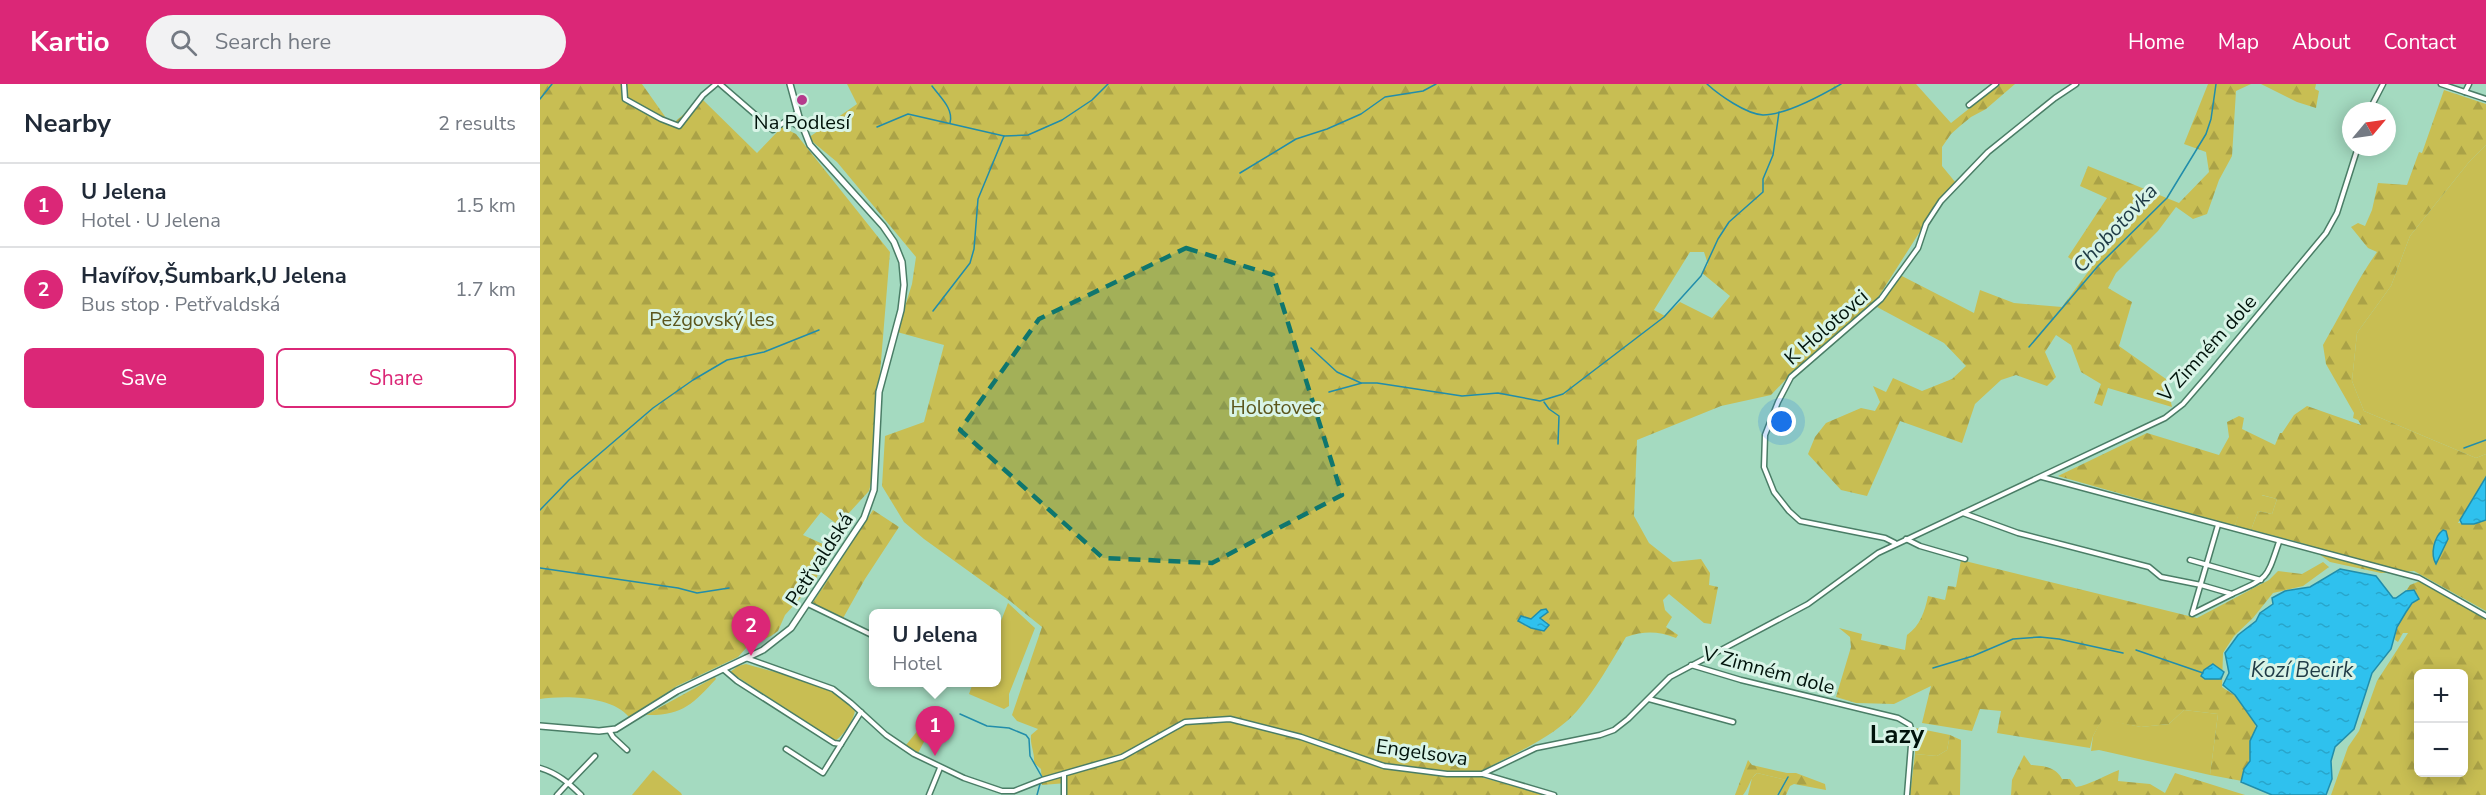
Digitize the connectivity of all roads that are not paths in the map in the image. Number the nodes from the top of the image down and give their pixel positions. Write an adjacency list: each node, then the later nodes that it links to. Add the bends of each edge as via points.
1 (624, 84): 2 (street, via 625,99 679,126 703,95)
2 (718, 84): 14 (street, via 773,130)
3 (1996, 84): 12 (street)
4 (2076, 84): 22 (street, K Holotovci, via 1988,152 1941,201 1917,248 1881,299 1791,377 1765,435 1764,467 1774,492 1800,521)
5 (2383, 84): 11 (street)
6 (2441, 84): 9 (street)
7 (2469, 84): 9 (street)
8 (789, 85): 13 (street, Petřvaldská)
9 (2465, 92): 10 (street)
10 (2486, 99)
11 (2374, 102)
12 (1969, 105)
13 (797, 113): 14 (street); 15 (street, Petřvaldská)
14 (787, 120): 15 (street)
15 (803, 129): 29 (street, Petřvaldská, via 810,145 884,226 902,262 904,285 879,392 871,500 864,518)
16 (2355, 156): 17 (street, V Zimném dole, via 2337,213 2326,233 2183,404 2140,431)
17 (2041, 477): 18 (street, V Zimném dole); 19 (street)
18 (1962, 512): 20 (street, V Zimném dole); 27 (street, via 2018,532 2149,567 2161,577)
19 (2218, 525): 21 (street); 25 (street)
20 (1906, 539): 22 (street, V Zimném dole); 23 (street)
21 (2279, 542): 26 (street, via 2268,574); 30 (street, via 2419,579)
22 (1895, 543): 33 (street, V Zimném dole, via 1808,604)
23 (1965, 559)
24 (2190, 560): 25 (street)
25 (2206, 565): 26 (street); 27 (street)
26 (2262, 580): 28 (street)
27 (2201, 585): 28 (street); 28 (street, via 2192,614)
28 (2232, 594)
29 (808, 604): 31 (street); 32 (street, Petřvaldská, via 778,640)
30 (2486, 616)
31 (869, 634)
32 (746, 658): 34 (street, Petřvaldská); 36 (street, Engelsova, via 833,689)
33 (1690, 665): 35 (street, Engelsova, via 1670,677); 54 (street, V Zimném dole, via 1910,724)
34 (723, 669): 39 (street, Petřvaldská, via 652,705 627,724); 40 (street)
35 (1649, 698): 37 (street); 47 (street, Engelsova, via 1614,730 1536,748)
36 (861, 712): 40 (street); 45 (street, Engelsova, via 886,735)
37 (1732, 723)
38 (540, 726): 39 (street, Petřvaldská)
39 (609, 730): 42 (street)
40 (841, 744): 41 (street, via 823,773)
41 (786, 749)
42 (627, 750)
43 (595, 756): 48 (street)
44 (540, 768): 48 (street)
45 (940, 768): 46 (street, Engelsova, via 1002,791 1014,791); 51 (street)
46 (1064, 774): 47 (street, Engelsova, via 1122,757 1191,720 1243,721 1384,766); 52 (street)
47 (1482, 774): 53 (street)
48 (569, 783): 49 (street); 50 (street)
49 (557, 795)
50 (581, 795)
51 (929, 795)
52 (1064, 795)
53 (1554, 795)
54 (1907, 795)

